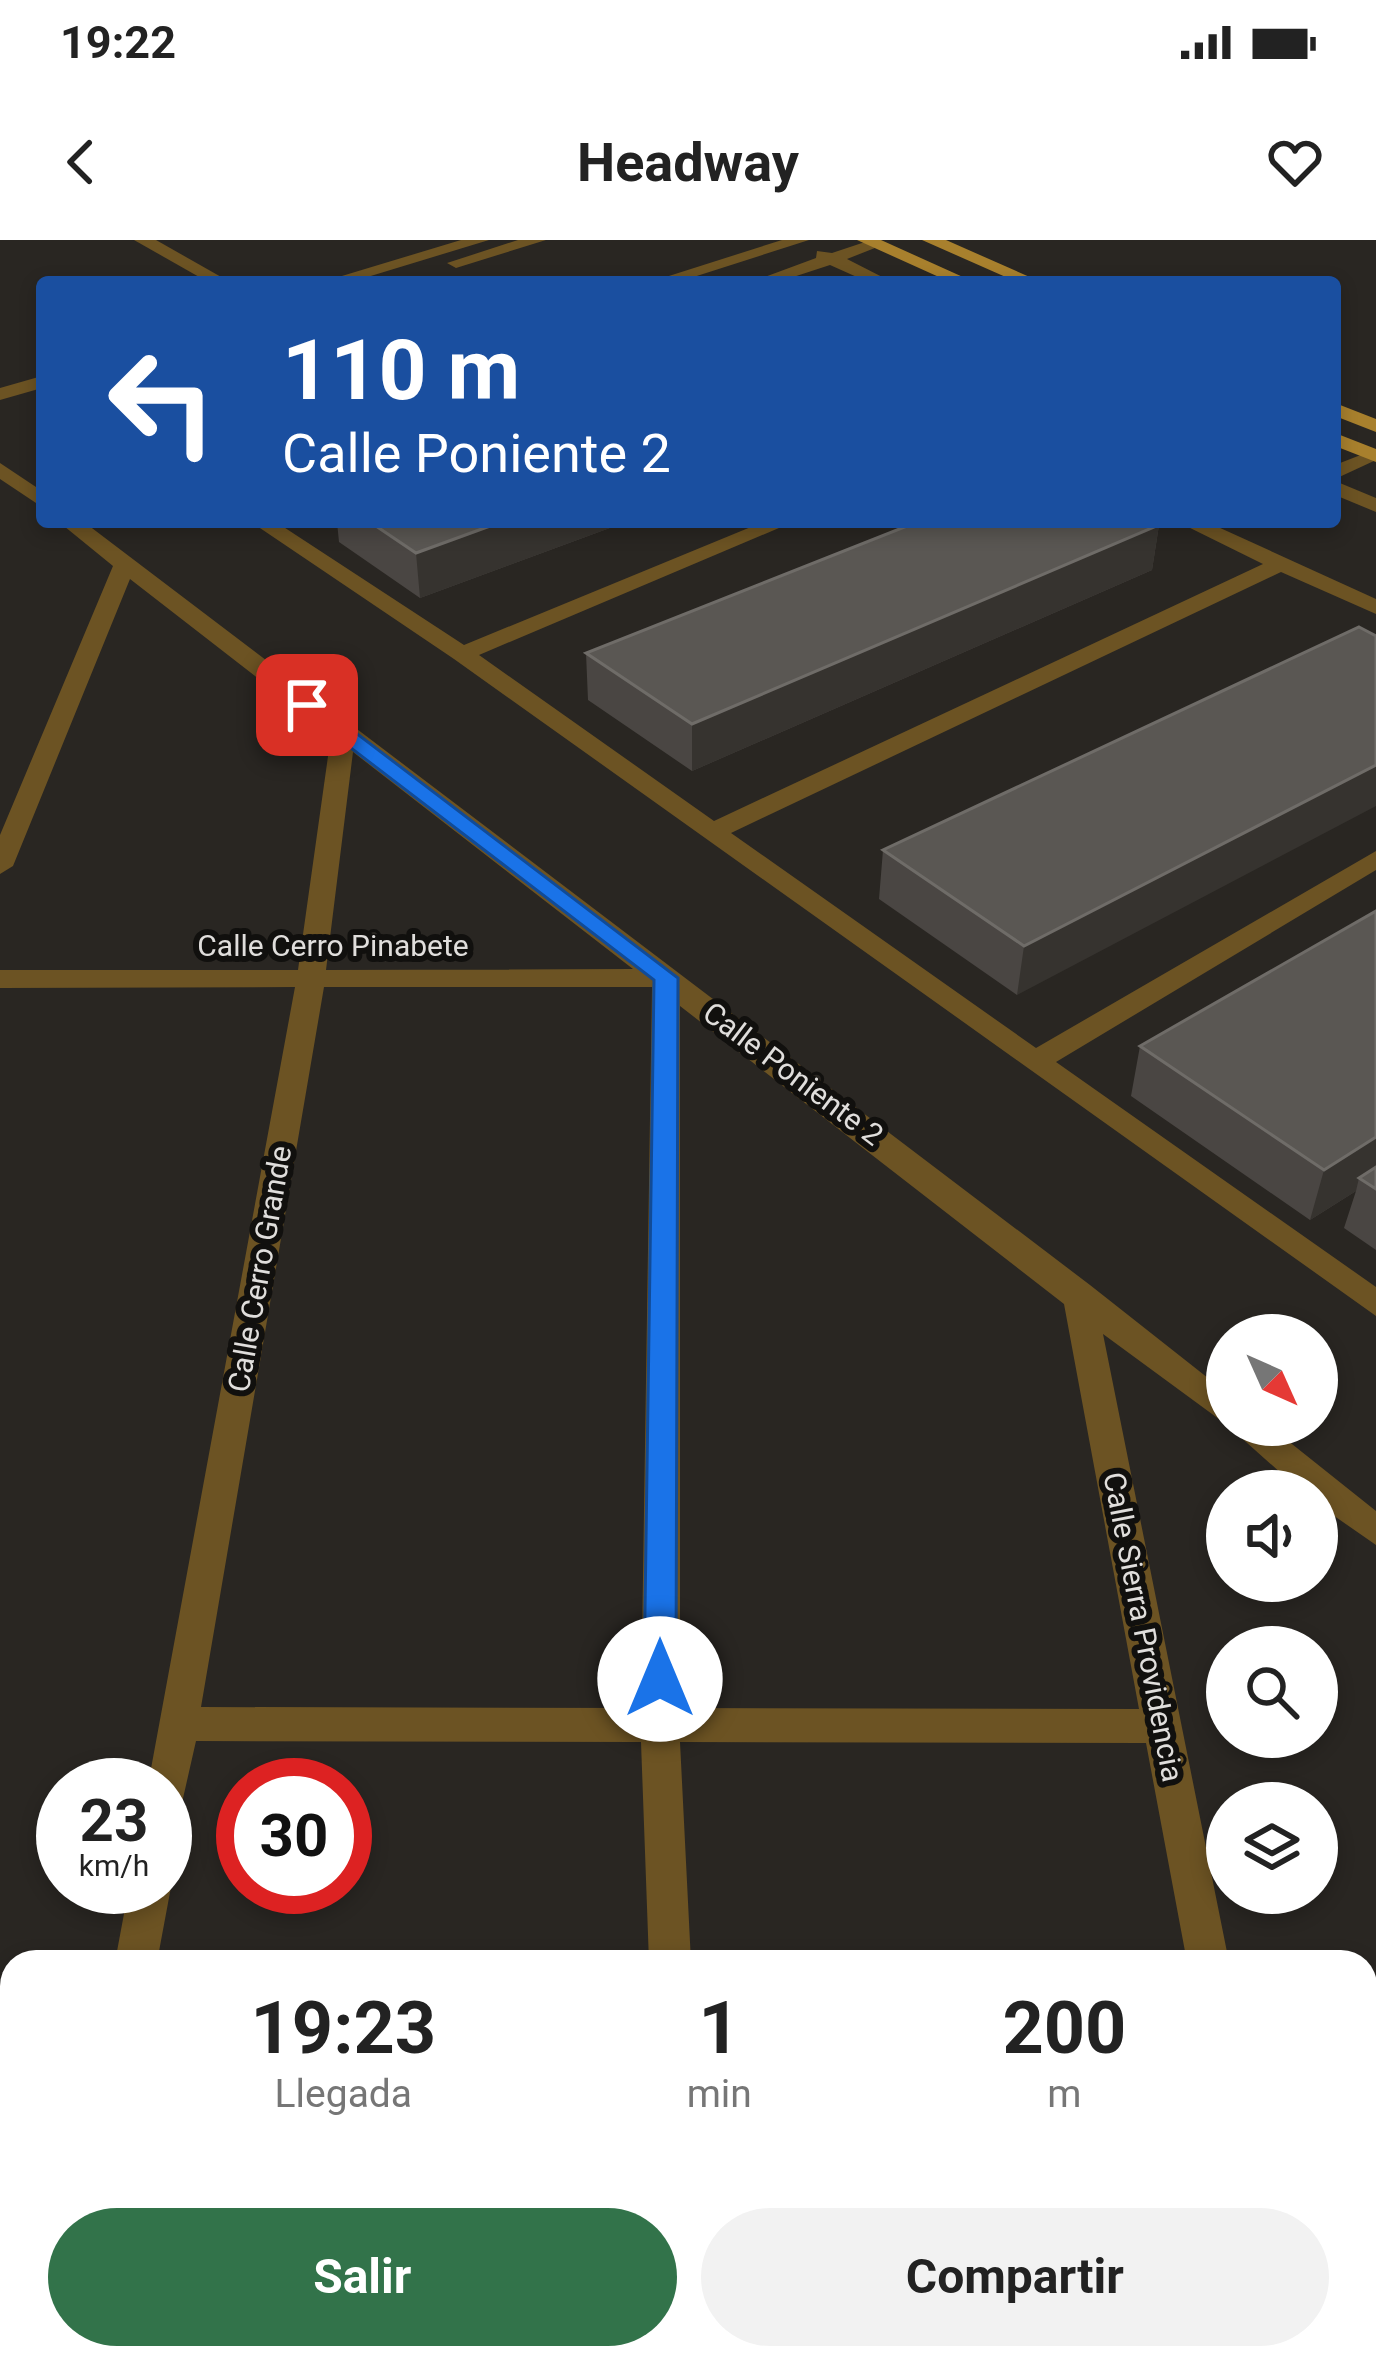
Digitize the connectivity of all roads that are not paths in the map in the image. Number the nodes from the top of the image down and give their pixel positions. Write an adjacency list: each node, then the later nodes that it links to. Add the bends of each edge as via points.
1 (145, 240): 9 (street)
2 (480, 240): 10 (street)
3 (538, 240): 11 (street)
4 (931, 240): 17 (main road)
5 (797, 241): 7 (street); 8 (street)
6 (871, 242): 7 (street); 16 (main road)
7 (831, 258): 14 (street); 15 (street)
8 (690, 272): 12 (street); 13 (street)
9 (209, 276)
10 (352, 276)
11 (412, 276)
12 (678, 276)
13 (698, 276)
14 (778, 276)
15 (870, 276)
16 (951, 276)
17 (1018, 276)
18 (36, 366): 19 (street)
19 (0, 375)
20 (36, 384): 21 (street)
21 (0, 394)
22 (1341, 411): 23 (main road)
23 (1376, 426)
24 (1341, 441): 25 (main road)
25 (1374, 455): 27 (street)
26 (0, 469): 29 (street)
27 (1341, 470)
28 (1341, 490): 30 (street)
29 (36, 496)
30 (1376, 506)
31 (78, 528): 35 (street, Calle Poniente 2)
32 (271, 528): 38 (street)
33 (767, 528): 38 (street)
34 (1202, 528): 36 (street)
35 (125, 564): 39 (street, Calle Poniente 2); 42 (street)
36 (1280, 564): 37 (street); 40 (street)
37 (1376, 607)
38 (462, 653): 40 (street)
39 (344, 733): 43 (street, Calle Poniente 2); 44 (street, Calle Cerro Grande)
40 (713, 831): 46 (street)
41 (1376, 859): 46 (street)
42 (0, 866)
43 (666, 978): 44 (street, Calle Cerro Pinabete); 47 (street, Calle Poniente 2); 53 (street)
44 (311, 979): 45 (street, Calle Cerro Pinabete); 52 (street, Calle Cerro Grande)
45 (0, 980)
46 (1039, 1059): 48 (street)
47 (1078, 1292): 49 (street, Calle Poniente 2); 54 (street, Calle Sierra Providencia)
48 (1376, 1304)
49 (1206, 1395)
50 (1270, 1446): 51 (street)
51 (1376, 1531)
52 (180, 1724): 53 (street); 55 (street, Calle Cerro Grande)
53 (660, 1726): 54 (street); 58 (street)
54 (1163, 1726): 59 (street, Calle Sierra Providencia)
55 (174, 1758)
56 (145, 1914): 57 (street)
57 (138, 1950)
58 (669, 1950)
59 (1206, 1950)

